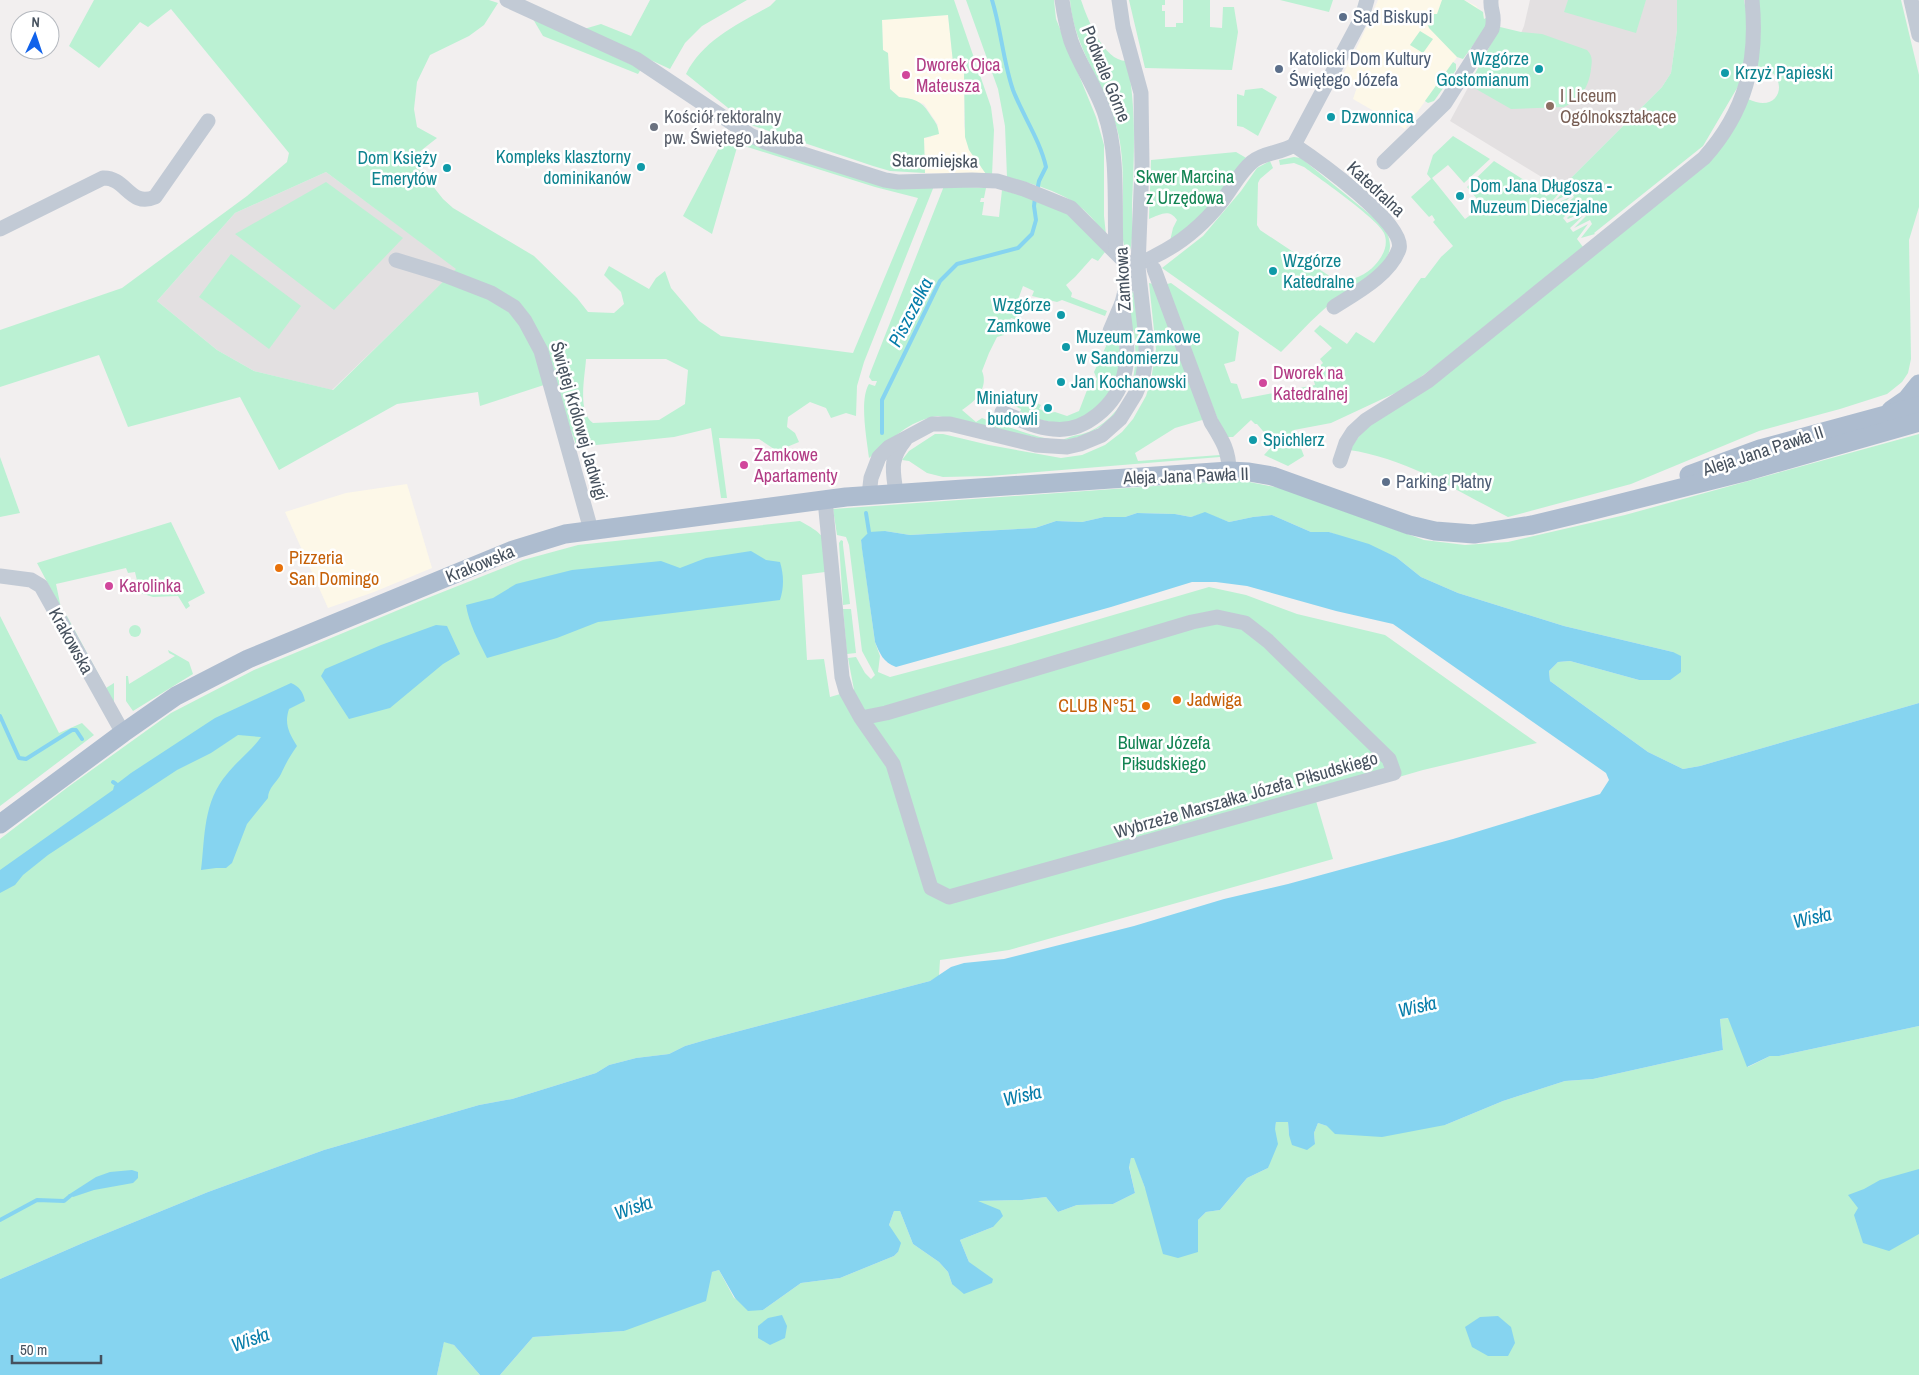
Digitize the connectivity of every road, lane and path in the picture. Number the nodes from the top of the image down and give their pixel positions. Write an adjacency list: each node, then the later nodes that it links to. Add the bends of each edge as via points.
1 (506, 0): 13 (street, Staromiejska, via 636,59 736,127 765,142 886,180 998,181 1024,189 1071,208)
2 (1062, 0): 13 (street, Podwale Górne, via 1072,42 1106,114 1110,131)
3 (1119, 0): 16 (street, Zamkowa, via 1141,93)
4 (1367, 0): 10 (street, via 1362,17)
5 (1490, 0): 11 (street, via 1494,17 1492,29 1445,103)
6 (1752, 0): 26 (street, via 1752,64 1736,112 1714,147 1474,345 1428,380 1366,420 1346,443)
7 (1911, 0): 8 (street)
8 (1919, 35)
9 (208, 121): 12 (street, via 155,197 139,200 116,180 103,178)
10 (1294, 145): 16 (street, via 1253,161 1196,230); 18 (street, Katedralna, via 1355,190 1393,229 1400,242 1396,256 1371,284)
11 (1384, 162)
12 (0, 230)
13 (1116, 252): 16 (street, Staromiejska)
14 (396, 260): 32 (street, Świętej Królowej Jadwigi, via 491,293 514,308 525,321 541,350)
15 (1154, 269): 27 (street, via 1211,422 1225,444)
16 (1138, 271): 17 (street, via 1126,287); 25 (street, Zamkowa, via 1146,338 1143,376 1120,419 1102,435 1080,444 1052,447 940,423)
17 (1122, 303): 19 (street); 22 (street, via 1126,354 1124,375 1120,387 1100,413 1078,425 1058,430)
18 (1334, 307)
19 (1110, 331)
20 (1919, 384): 23 (main road, via 1907,399)
21 (1919, 406): 23 (main road, Aleja Jana Pawła II)
22 (1002, 412)
23 (1883, 415): 31 (main road, Aleja Jana Pawła II, via 1760,449)
24 (1919, 422): 31 (main road, Aleja Jana Pawła II, via 1744,472)
25 (909, 435): 28 (street, via 894,458); 29 (street, Zamkowa, via 879,456 871,478)
26 (1340, 461)
27 (1229, 471): 28 (main road, Aleja Jana Pawła II); 31 (main road, Aleja Jana Pawła II, via 1272,476 1410,525 1455,533 1474,534 1532,525)
28 (896, 493): 29 (main road, Aleja Jana Pawła II)
29 (870, 495): 30 (main road, Krakowska)
30 (826, 500): 32 (main road, Krakowska); 34 (street, Wybrzeże Marszałka Józefa Piłsudskiego, via 842,677)
31 (1611, 505)
32 (591, 530): 35 (main road, Krakowska, via 565,534 513,550 248,658 176,696)
33 (0, 576): 35 (street, Krakowska, via 31,580 41,586)
34 (861, 718): 34 (street, Wybrzeże Marszałka Józefa Piłsudskiego, via 893,764 932,888 949,897 1394,773 1389,759 1268,641 1245,623 1217,618 1192,622)
35 (123, 733): 36 (main road, Krakowska)
36 (0, 824)

